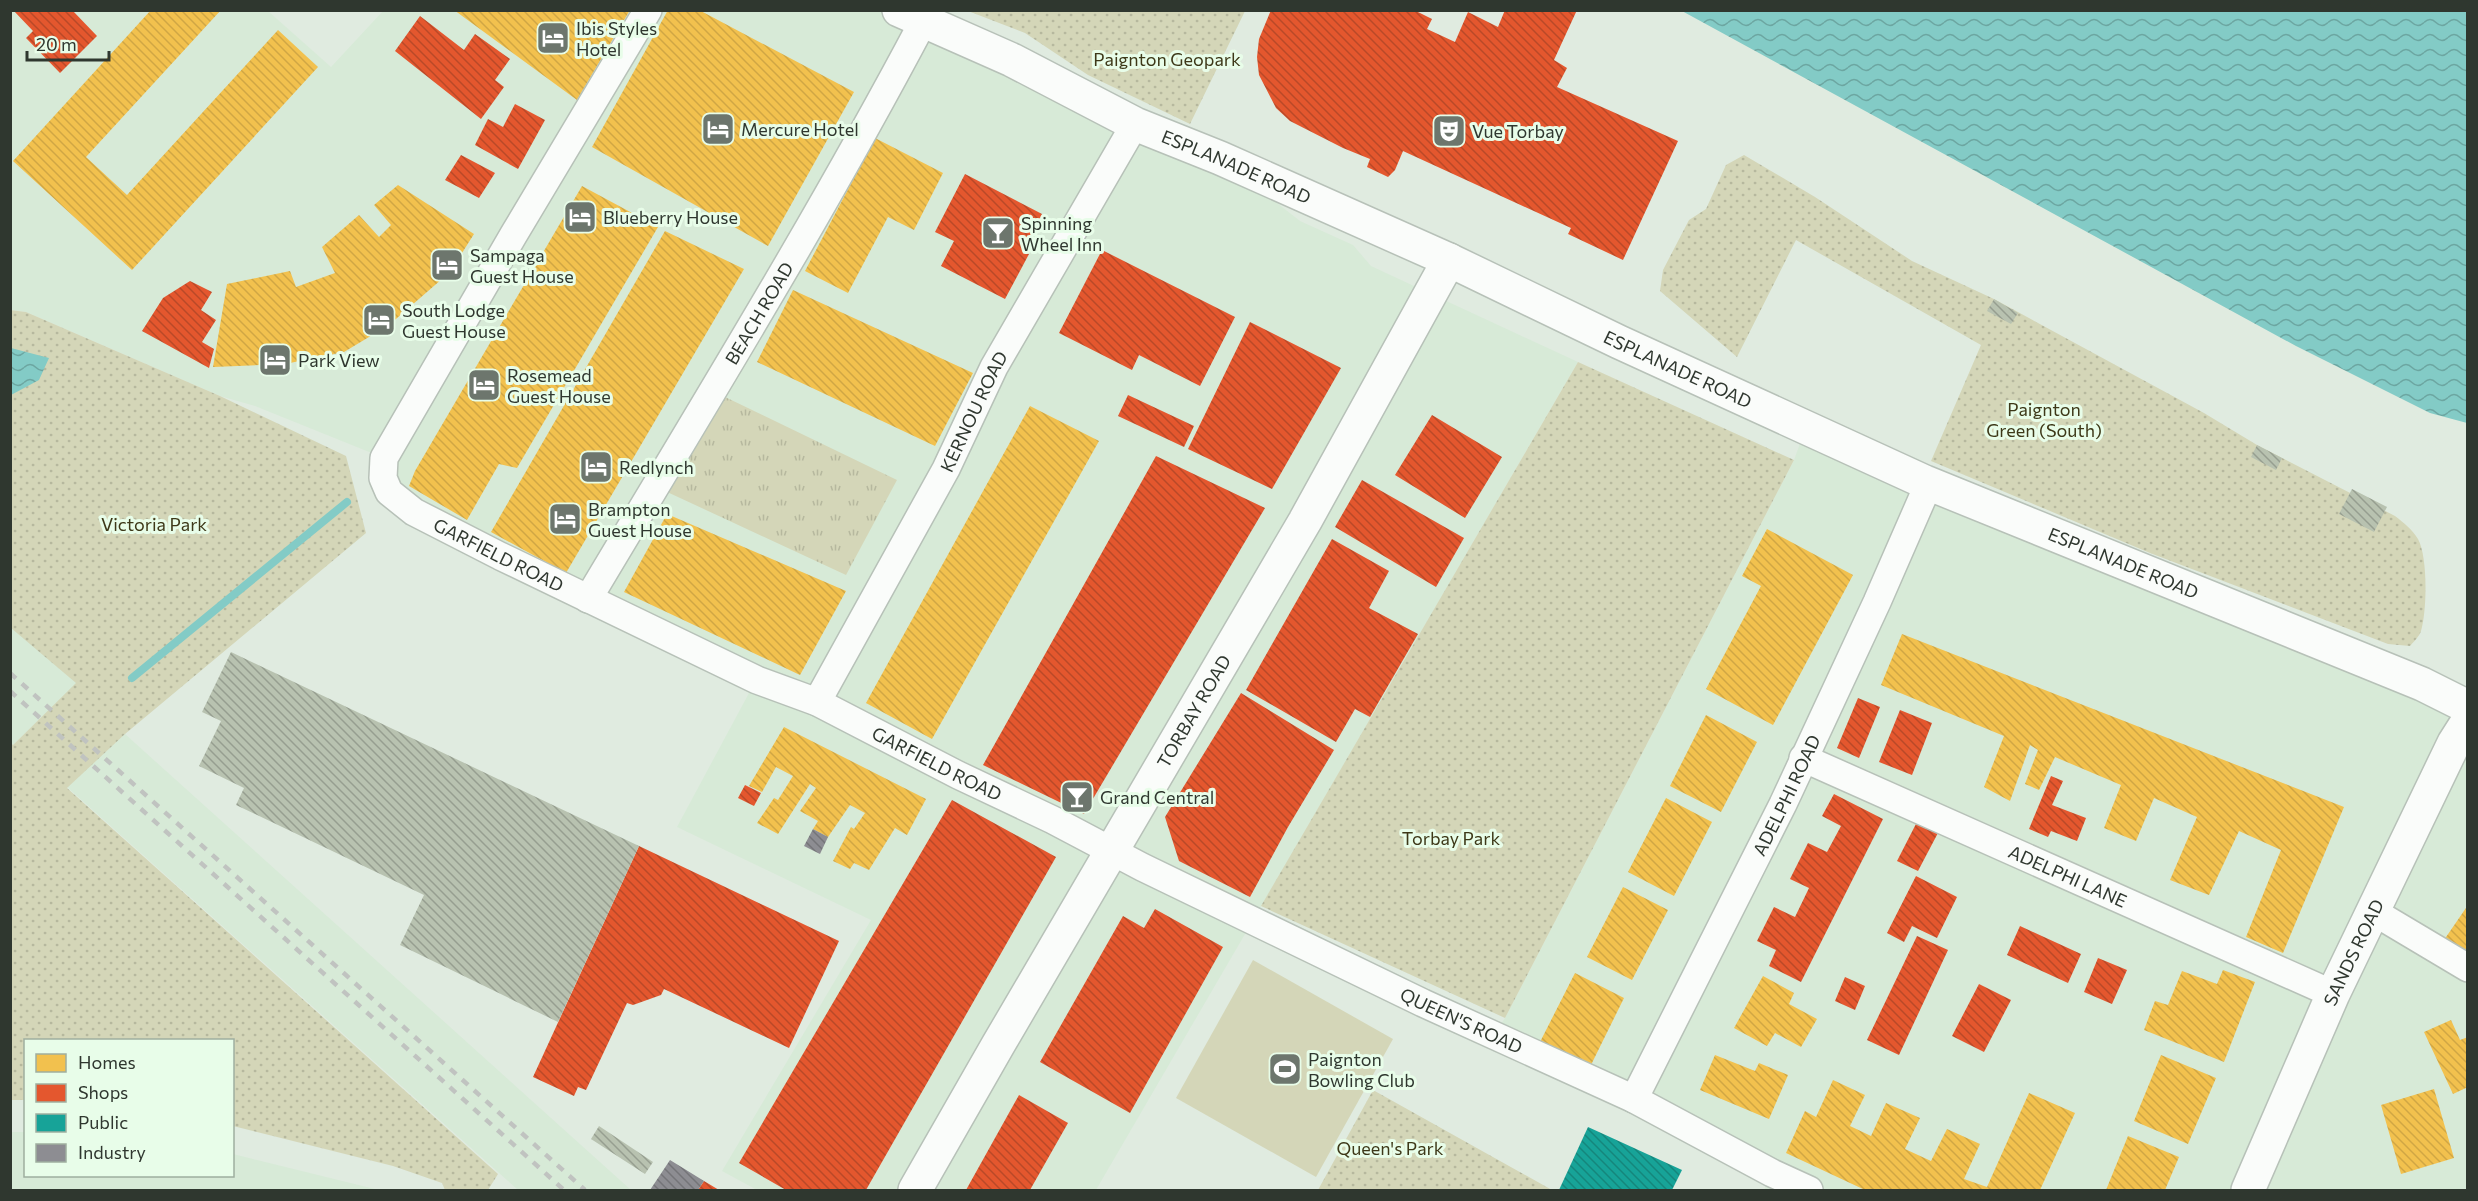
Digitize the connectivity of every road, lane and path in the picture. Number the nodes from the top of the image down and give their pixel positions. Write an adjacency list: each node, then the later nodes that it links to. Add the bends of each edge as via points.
1 (648, 10): 6 (street, GARFIELD ROAD, via 384,458 383,478 389,492 414,512)
2 (911, 16): 3 (main road, ESPLANADE ROAD, via 1012,60); 6 (street, BEACH ROAD, via 869,124)
3 (1135, 124): 4 (main road, ESPLANADE ROAD); 7 (street, KERNOU ROAD, via 994,367 946,469)
4 (1449, 260): 5 (main road, ESPLANADE ROAD); 11 (main road, TORBAY ROAD, via 1305,521)
5 (1929, 483): 8 (main road, ESPLANADE ROAD, via 2422,684); 10 (street, ADELPHI ROAD)
6 (588, 598): 7 (street, GARFIELD ROAD, via 757,680)
7 (817, 702): 11 (street, GARFIELD ROAD)
8 (2468, 707)
9 (2468, 721): 12 (main road, SANDS ROAD)
10 (1803, 758): 14 (street, ADELPHI LANE); 15 (street, ADELPHI ROAD)
11 (1112, 851): 15 (street, QUEEN'S ROAD, via 1423,1003); 16 (main road, TORBAY ROAD)
12 (2374, 912): 13 (street); 14 (main road, SANDS ROAD)
13 (2468, 968)
14 (2333, 994): 18 (main road, SANDS ROAD)
15 (1634, 1099): 17 (street, QUEEN'S ROAD)
16 (915, 1191)
17 (1809, 1191)
18 (2248, 1191)

